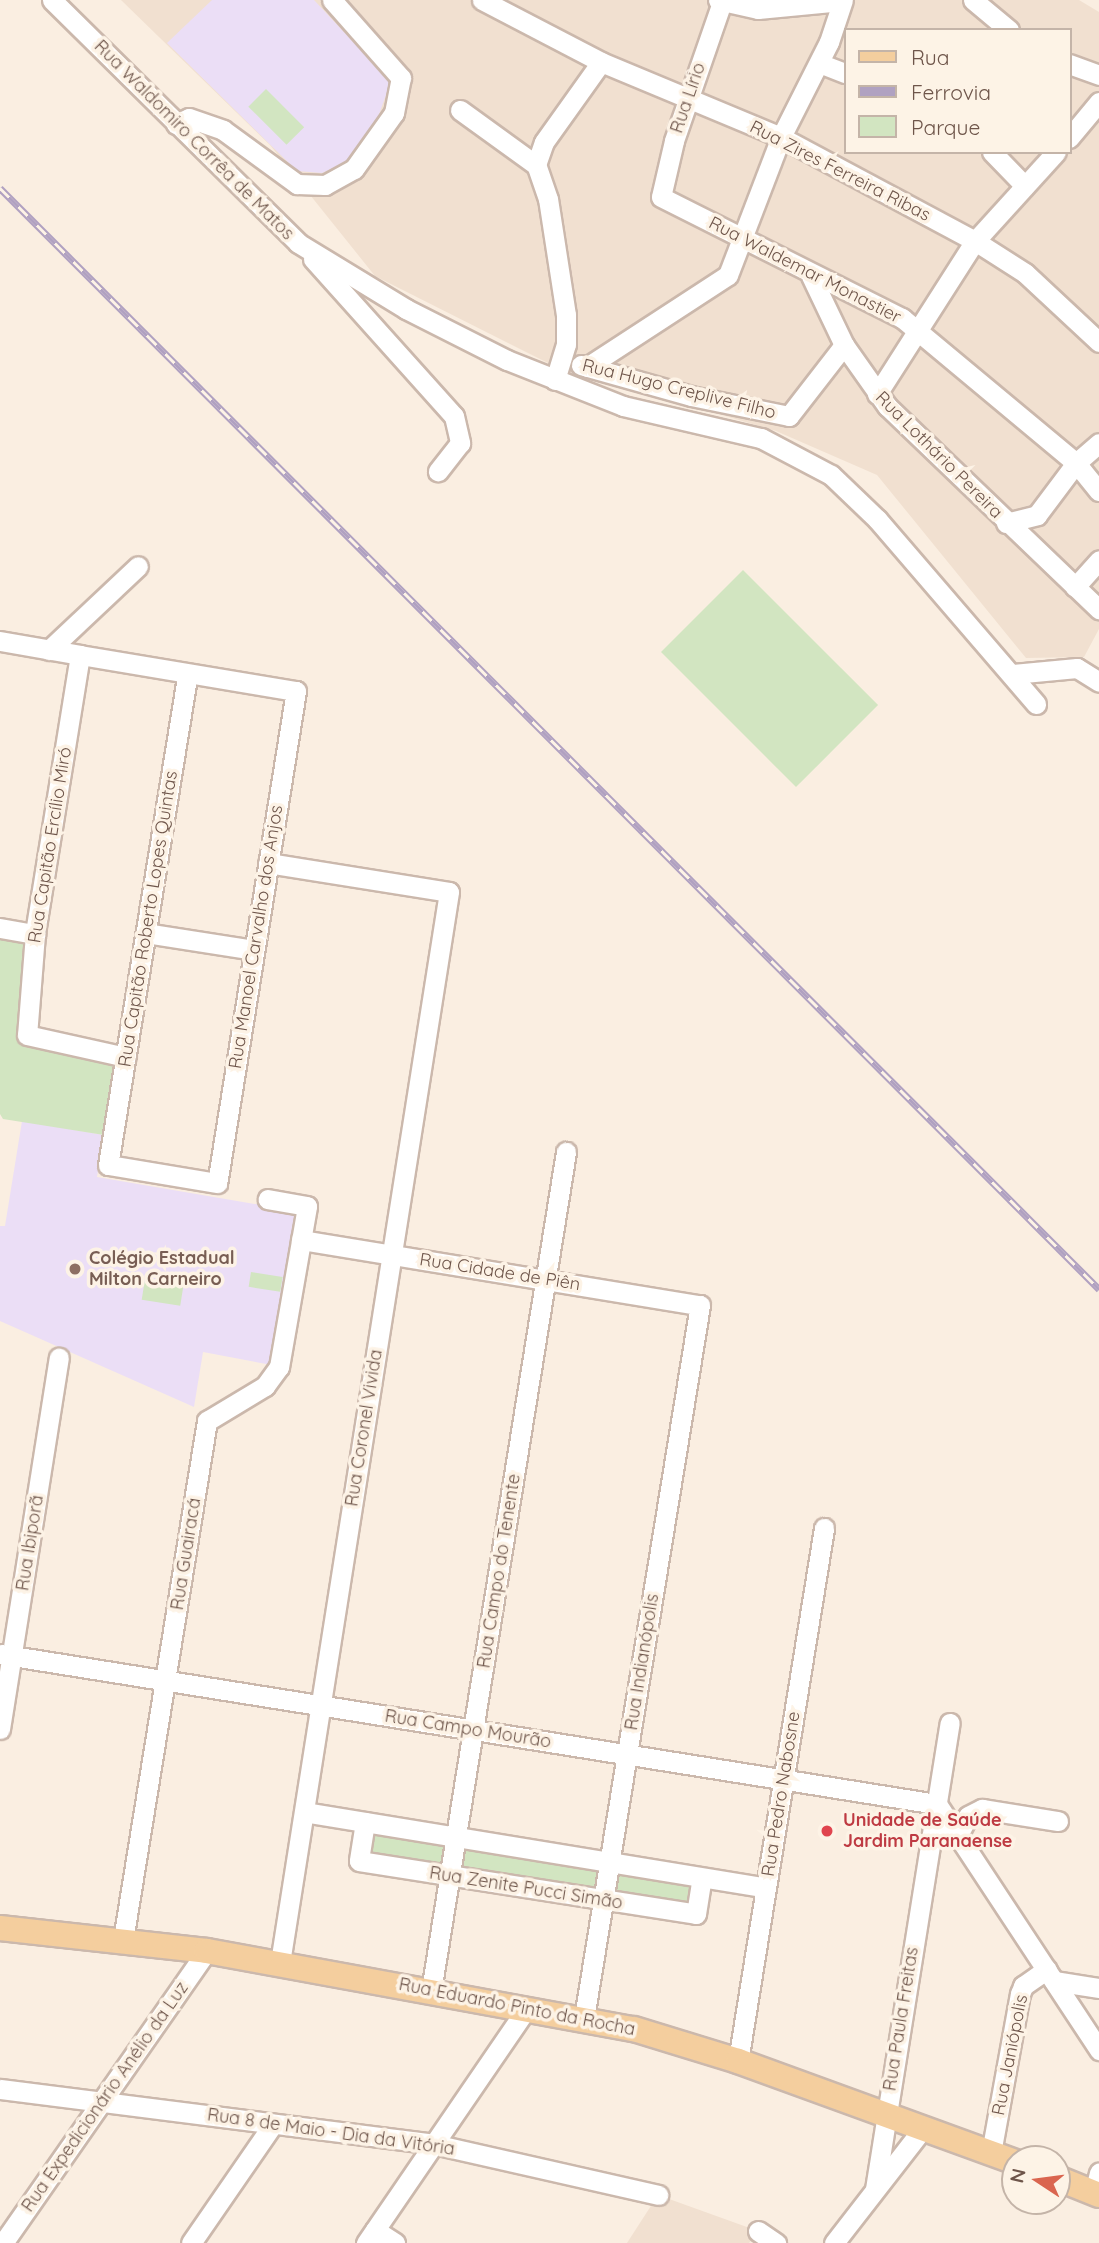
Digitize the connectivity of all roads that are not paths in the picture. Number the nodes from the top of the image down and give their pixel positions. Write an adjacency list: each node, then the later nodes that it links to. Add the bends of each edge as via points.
1 (52, 0): 16 (street, Rua Waldomiro Corrêa de Matos)
2 (332, 0): 16 (street, via 401,78 394,113 354,169 325,186 297,184 223,130 189,118)
3 (482, 0): 8 (street, Rua Zires Ferreira Ribas)
4 (973, 0): 7 (street)
5 (720, 1): 6 (street, via 758,9); 13 (street, Rua Lírio)
6 (842, 1): 9 (street)
7 (1007, 28)
8 (601, 62): 13 (street, Rua Zires Ferreira Ribas); 21 (street, via 544,142)
9 (819, 63): 11 (street); 18 (street)
10 (1071, 65): 12 (street)
11 (844, 74)
12 (1099, 75)
13 (688, 98): 18 (street, Rua Zires Ferreira Ribas); 23 (street, Rua Lírio)
14 (1099, 102): 17 (street)
15 (460, 110): 21 (street)
16 (176, 124): 26 (street, Rua Waldomiro Corrêa de Matos)
17 (1071, 136)
18 (781, 137): 24 (street); 25 (street, Rua Zires Ferreira Ribas)
19 (994, 154): 22 (street)
20 (1054, 154): 22 (street)
21 (536, 164): 31 (street, via 548,199 566,315)
22 (1025, 186): 25 (street)
23 (661, 197): 24 (street, Rua Waldemar Monastier)
24 (744, 239): 27 (street, Rua Waldemar Monastier); 32 (street, via 732,268 719,282)
25 (975, 241): 28 (street); 29 (street, Rua Zires Ferreira Ribas, via 1025,274)
26 (298, 243): 33 (street, Rua Waldomiro Corrêa de Matos, via 436,326); 37 (street, via 454,416 460,443)
27 (811, 276): 28 (street, Rua Waldemar Monastier, via 890,311); 30 (street, Rua Lothário Pereira)
28 (920, 331): 34 (street); 36 (street, Rua Waldemar Monastier)
29 (1099, 342)
30 (844, 345): 32 (street, Rua Hugo Creplive Filho, via 789,416 691,396); 34 (street, Rua Lothário Pereira)
31 (563, 361): 32 (street, Rua Hugo Creplive Filho); 33 (street)
32 (587, 367)
33 (555, 380): 48 (street, Rua Waldomiro Corrêa de Matos, via 623,406 734,430 811,461 863,504)
34 (877, 394): 39 (street, Rua Lothário Pereira)
35 (1099, 443): 36 (street)
36 (1076, 463): 38 (street, Rua Waldemar Monastier); 39 (street, via 1037,515)
37 (438, 471)
38 (1099, 491)
39 (1006, 523): 42 (street, Rua Lothário Pereira)
40 (1099, 560): 42 (street)
41 (138, 566): 45 (street)
42 (1075, 587): 43 (street, Rua Lothário Pereira)
43 (1099, 609)
44 (0, 642): 45 (street)
45 (49, 650): 46 (street)
46 (80, 655): 47 (street); 54 (street, Rua Capitão Ercílio Miró)
47 (188, 673): 51 (street, Rua Manoel Carvalho dos Anjos, via 296,691); 53 (street, Rua Capitão Roberto Lopes Quintas)
48 (1013, 674): 49 (street, via 1077,668); 50 (street, Rua Waldomiro Corrêa de Matos)
49 (1099, 682)
50 (1036, 704)
51 (268, 863): 55 (street, Rua Manoel Carvalho dos Anjos); 61 (street, Rua Coronel Vivida, via 449,892)
52 (0, 928): 54 (street)
53 (146, 933): 55 (street); 56 (street, Rua Capitão Roberto Lopes Quintas)
54 (35, 934): 56 (street, Rua Capitão Ercílio Miró, via 27,1035)
55 (254, 950): 58 (street, Rua Manoel Carvalho dos Anjos, via 217,1183)
56 (126, 1057): 58 (street, Rua Capitão Roberto Lopes Quintas)
57 (566, 1152): 62 (street, Rua Campo do Tenente)
58 (108, 1165)
59 (268, 1199): 60 (street, Rua Guairacá, via 307,1206)
60 (301, 1240): 61 (street, Rua Cidade de Piên); 67 (street, Rua Guairacá, via 276,1373 254,1393 207,1421)
61 (392, 1255): 62 (street, Rua Cidade de Piên); 68 (street, Rua Coronel Vivida)
62 (546, 1280): 63 (street, Rua Cidade de Piên); 71 (street, Rua Campo do Tenente)
63 (700, 1305): 72 (street, Rua Indianópolis)
64 (59, 1358): 66 (street, Rua Ibiporã)
65 (824, 1528): 73 (street, Rua Pedro Nabosne)
66 (6, 1655): 67 (street, Rua Campo Mourão); 70 (street, Rua Ibiporã)
67 (165, 1681): 68 (street, Rua Campo Mourão); 87 (street, Rua Guairacá)
68 (320, 1706): 71 (street, Rua Campo Mourão); 75 (street, Rua Coronel Vivida)
69 (950, 1723): 74 (street, Rua Paula Freitas)
70 (0, 1729)
71 (473, 1730): 72 (street, Rua Campo Mourão); 79 (street, Rua Campo do Tenente)
72 (627, 1754): 73 (street, Rua Campo Mourão); 81 (street, Rua Indianópolis)
73 (784, 1779): 74 (street, Rua Campo Mourão); 84 (street, Rua Pedro Nabosne)
74 (937, 1804): 78 (street); 80 (street, Rua Paula Freitas)
75 (304, 1812): 77 (street); 89 (street, Rua Coronel Vivida)
76 (1058, 1821): 78 (street, via 982,1809 968,1816)
77 (365, 1822): 79 (street); 82 (street, Rua Zenite Pucci Simão, via 359,1861)
78 (959, 1833): 80 (street); 90 (street)
79 (456, 1837): 81 (street); 82 (street, Rua Campo do Tenente)
80 (929, 1848): 99 (street, Rua Paula Freitas)
81 (609, 1863): 83 (street); 85 (street, Rua Indianópolis)
82 (449, 1876): 85 (street, Rua Zenite Pucci Simão); 92 (street, Rua Campo do Tenente)
83 (702, 1878): 84 (street); 85 (street, Rua Zenite Pucci Simão, via 696,1914)
84 (766, 1888): 96 (street, Rua Pedro Nabosne)
85 (603, 1900): 94 (street, Rua Indianópolis)
86 (0, 1928): 87 (main road, Rua Eduardo Pinto da Rocha)
87 (123, 1940): 88 (main road, Rua Eduardo Pinto da Rocha)
88 (207, 1951): 89 (main road, Rua Eduardo Pinto da Rocha); 98 (street, Rua Expedicionário Anélio da Luz)
89 (280, 1963): 92 (main road, Rua Eduardo Pinto da Rocha)
90 (1051, 1975): 91 (street); 95 (street); 103 (street, Rua Janiópolis, via 1020,1994)
91 (1099, 1988)
92 (431, 1991): 93 (main road, Rua Eduardo Pinto da Rocha)
93 (527, 2008): 94 (main road, Rua Eduardo Pinto da Rocha); 102 (street)
94 (584, 2018): 96 (main road, Rua Eduardo Pinto da Rocha)
95 (1099, 2050)
96 (738, 2061): 99 (main road, Rua Eduardo Pinto da Rocha)
97 (0, 2089): 98 (street, Rua 8 de Maio - Dia da Vitória)
98 (102, 2102): 100 (street, Rua 8 de Maio - Dia da Vitória); 111 (street, Rua Expedicionário Anélio da Luz)
99 (886, 2113): 101 (main road, Rua Eduardo Pinto da Rocha); 107 (street, Rua Paula Freitas)
100 (273, 2124): 102 (street, Rua 8 de Maio - Dia da Vitória); 112 (street)
101 (924, 2127): 103 (main road, Rua Eduardo Pinto da Rocha); 107 (street, Rua Paula Freitas)
102 (434, 2144): 108 (street, Rua 8 de Maio - Dia da Vitória); 110 (street)
103 (991, 2152): 104 (main road, Rua Eduardo Pinto da Rocha)
104 (1001, 2156)
105 (1071, 2181): 106 (main road)
106 (1097, 2187)
107 (875, 2189): 115 (street, Rua Paula Freitas)
108 (658, 2195)
109 (758, 2231): 114 (street)
110 (370, 2236): 113 (street)
111 (3, 2243)
112 (191, 2243)
113 (395, 2243)
114 (776, 2243)
115 (834, 2243)

